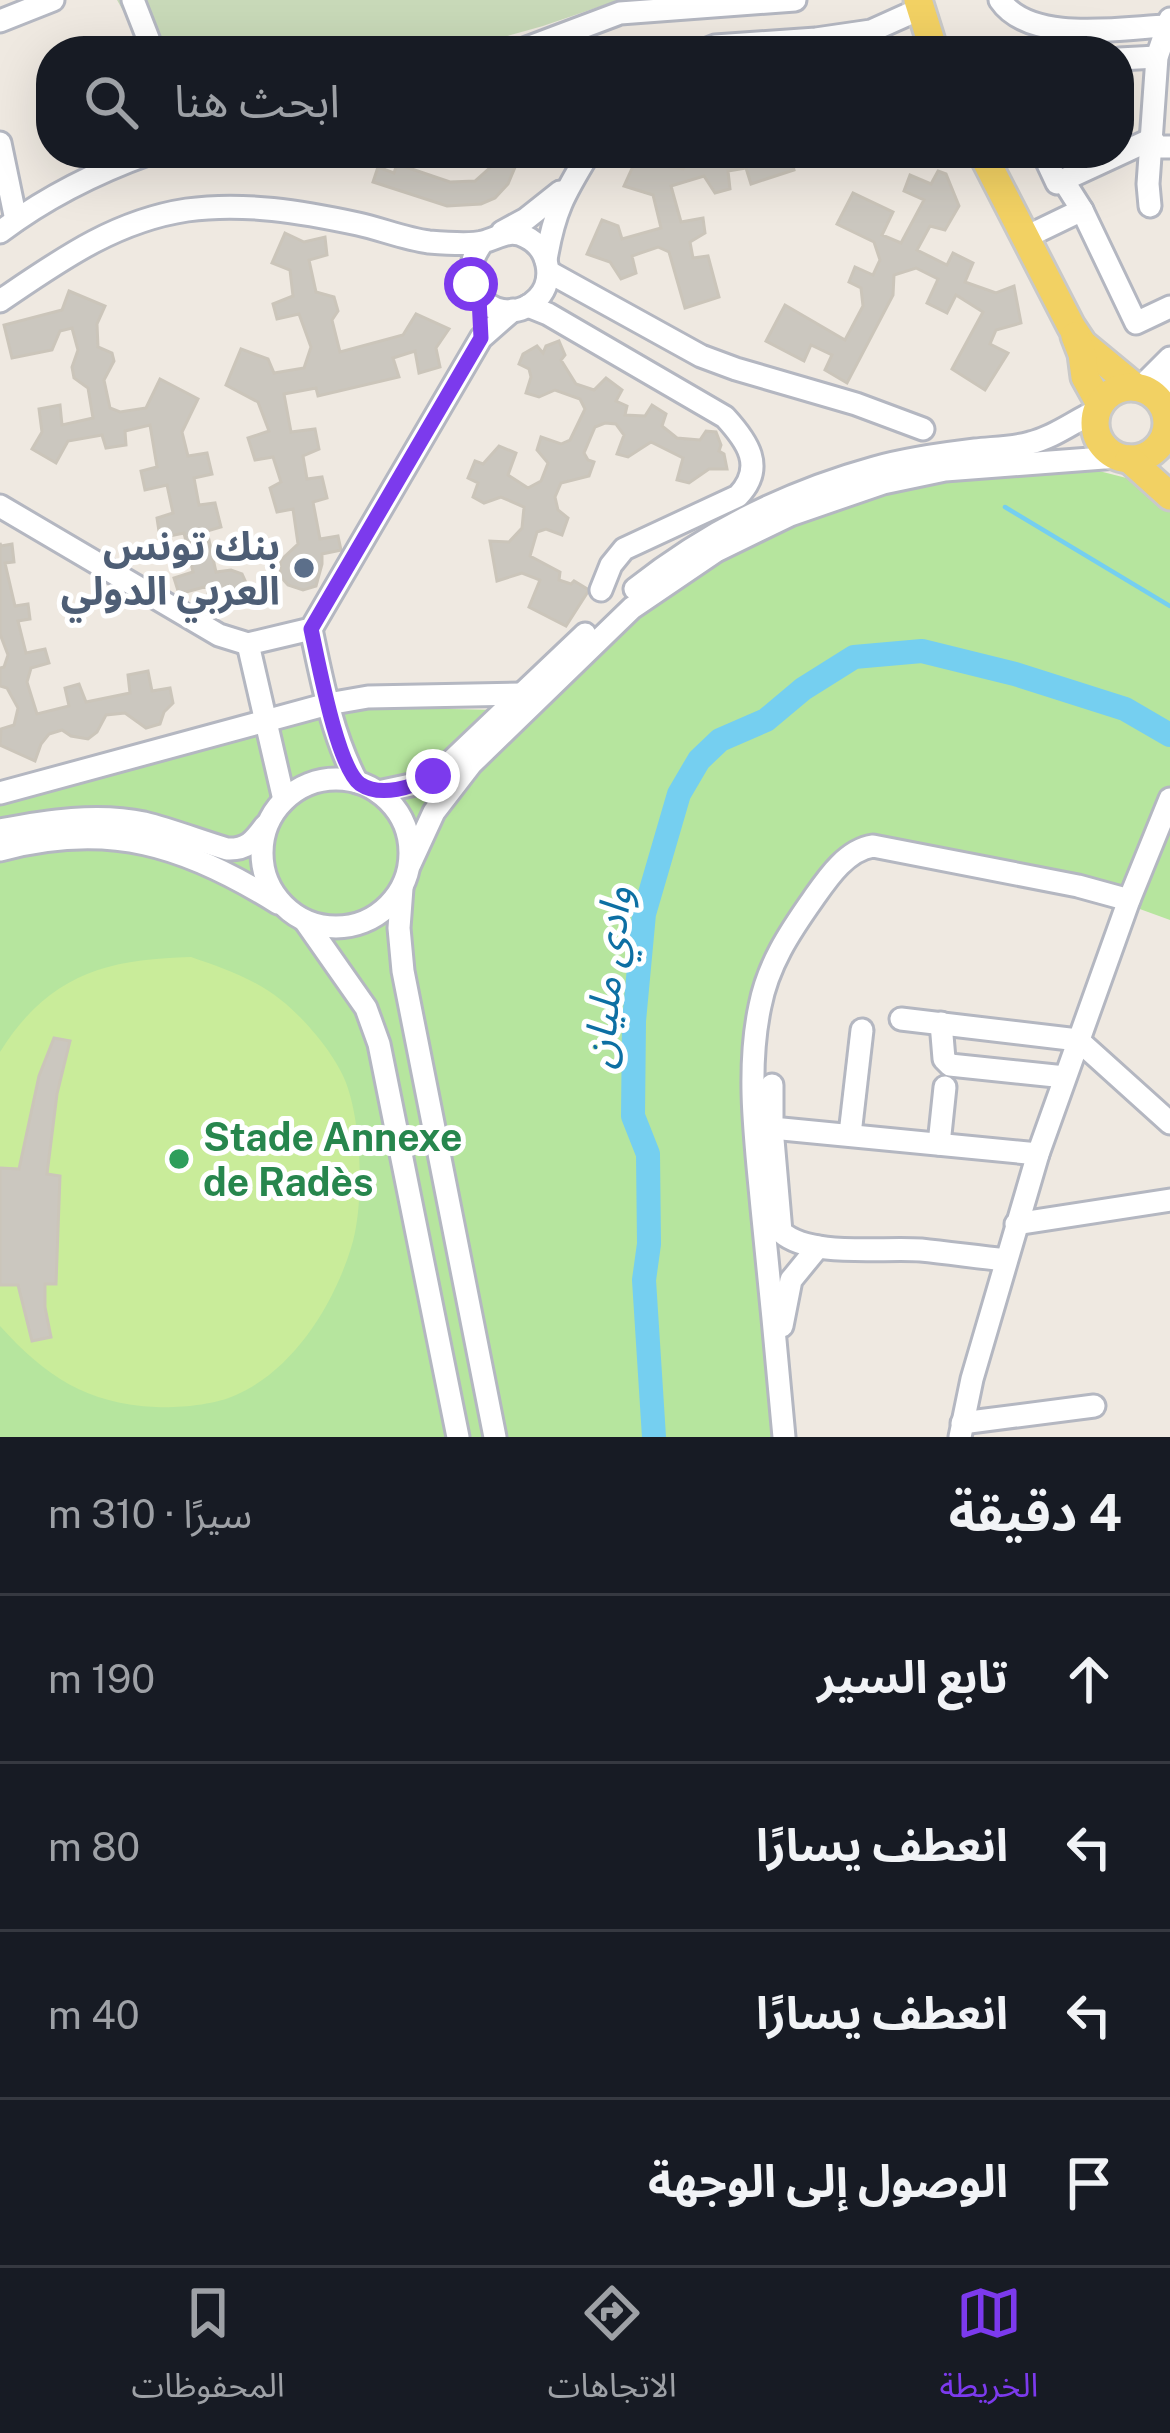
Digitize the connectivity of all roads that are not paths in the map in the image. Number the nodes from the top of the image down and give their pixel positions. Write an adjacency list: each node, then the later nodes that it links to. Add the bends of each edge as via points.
1 (53, 0): 6 (street)
2 (133, 0): 8 (street)
3 (795, 0): 9 (street, via 620,13)
4 (1000, 0): 7 (street, via 1041,26)
5 (919, 5): 10 (street, via 871,31); 11 (main road)
6 (0, 21)
7 (1168, 23): 12 (street)
8 (147, 36)
9 (559, 36)
10 (837, 36)
11 (929, 36)
12 (1157, 57): 13 (street); 15 (street)
13 (1134, 58)
14 (0, 142): 25 (street)
15 (1161, 143): 23 (street)
16 (113, 168): 25 (street)
17 (579, 168): 21 (street)
18 (989, 168): 27 (main road)
19 (1052, 168): 22 (street)
20 (1095, 168): 22 (street)
21 (573, 178): 26 (street); 29 (street, via 554,216)
22 (1060, 181): 24 (street)
23 (1150, 206)
24 (1082, 210): 27 (street); 32 (street, via 1136,322)
25 (8, 226)
26 (490, 238): 28 (street); 29 (street, via 527,237); 30 (street, via 474,254)
27 (1024, 238): 34 (main road)
28 (425, 242): 30 (street); 31 (street, via 302,212 183,211 86,243)
29 (548, 266): 33 (street, via 544,290); 40 (street, via 701,356)
30 (475, 287): 33 (street, via 491,307); 35 (street)
31 (0, 301)
32 (1170, 307)
33 (521, 308): 35 (street); 44 (street, via 548,314 724,417 752,459 739,496 624,549)
34 (1071, 326): 38 (main road); 39 (main road)
35 (481, 338): 45 (street)
36 (1170, 358): 39 (street)
37 (1170, 369): 39 (street)
38 (1098, 407): 39 (main road, via 1115,390); 41 (main road, via 1096,432); 47 (street, via 1028,444 877,467 747,517 645,581)
39 (1160, 418): 41 (main road, via 1148,455)
40 (923, 429)
41 (1123, 458): 42 (main road); 57 (street, via 945,470 883,483 716,551 632,608 471,764 434,812)
42 (1170, 496)
43 (0, 506): 46 (street, via 219,635)
44 (602, 590)
45 (311, 629): 46 (street); 48 (street)
46 (248, 644): 49 (street)
47 (522, 694): 48 (street); 50 (street, via 443,770 420,783)
48 (328, 704): 49 (street); 50 (street, via 345,760)
49 (266, 719): 51 (street); 53 (street)
50 (367, 787): 53 (street, via 331,779); 57 (street, via 398,811)
51 (0, 793)
52 (1170, 799): 59 (street)
53 (284, 800): 54 (street)
54 (269, 820): 55 (street, via 235,850 140,822); 60 (street, via 262,866)
55 (0, 830)
56 (0, 850): 60 (street, via 69,838 134,841 194,857)
57 (410, 864): 58 (street)
58 (402, 889): 61 (street, via 370,920 349,927); 82 (street, via 403,971)
59 (1129, 900): 65 (street); 78 (street, via 873,846 856,851 824,884 776,958 756,1032 757,1151)
60 (284, 906): 61 (street)
61 (305, 921): 81 (street, via 358,995 379,1043)
62 (901, 1019): 63 (street)
63 (941, 1023): 65 (street); 66 (street, via 950,1065)
64 (862, 1030): 71 (street)
65 (1078, 1040): 66 (street); 69 (street)
66 (1065, 1077): 73 (street)
67 (772, 1085): 70 (street)
68 (945, 1087): 72 (street)
69 (1170, 1123)
70 (772, 1129): 71 (street); 76 (street, via 781,1232)
71 (850, 1135): 72 (street)
72 (939, 1144): 73 (street)
73 (1038, 1154): 75 (street)
74 (1170, 1200): 75 (street)
75 (1016, 1224): 77 (street)
76 (818, 1247): 77 (street); 78 (street, via 791,1280)
77 (1006, 1260): 80 (street)
78 (776, 1344): 83 (street)
79 (1094, 1406): 80 (street)
80 (961, 1430)
81 (458, 1437)
82 (495, 1437)
83 (784, 1437)

